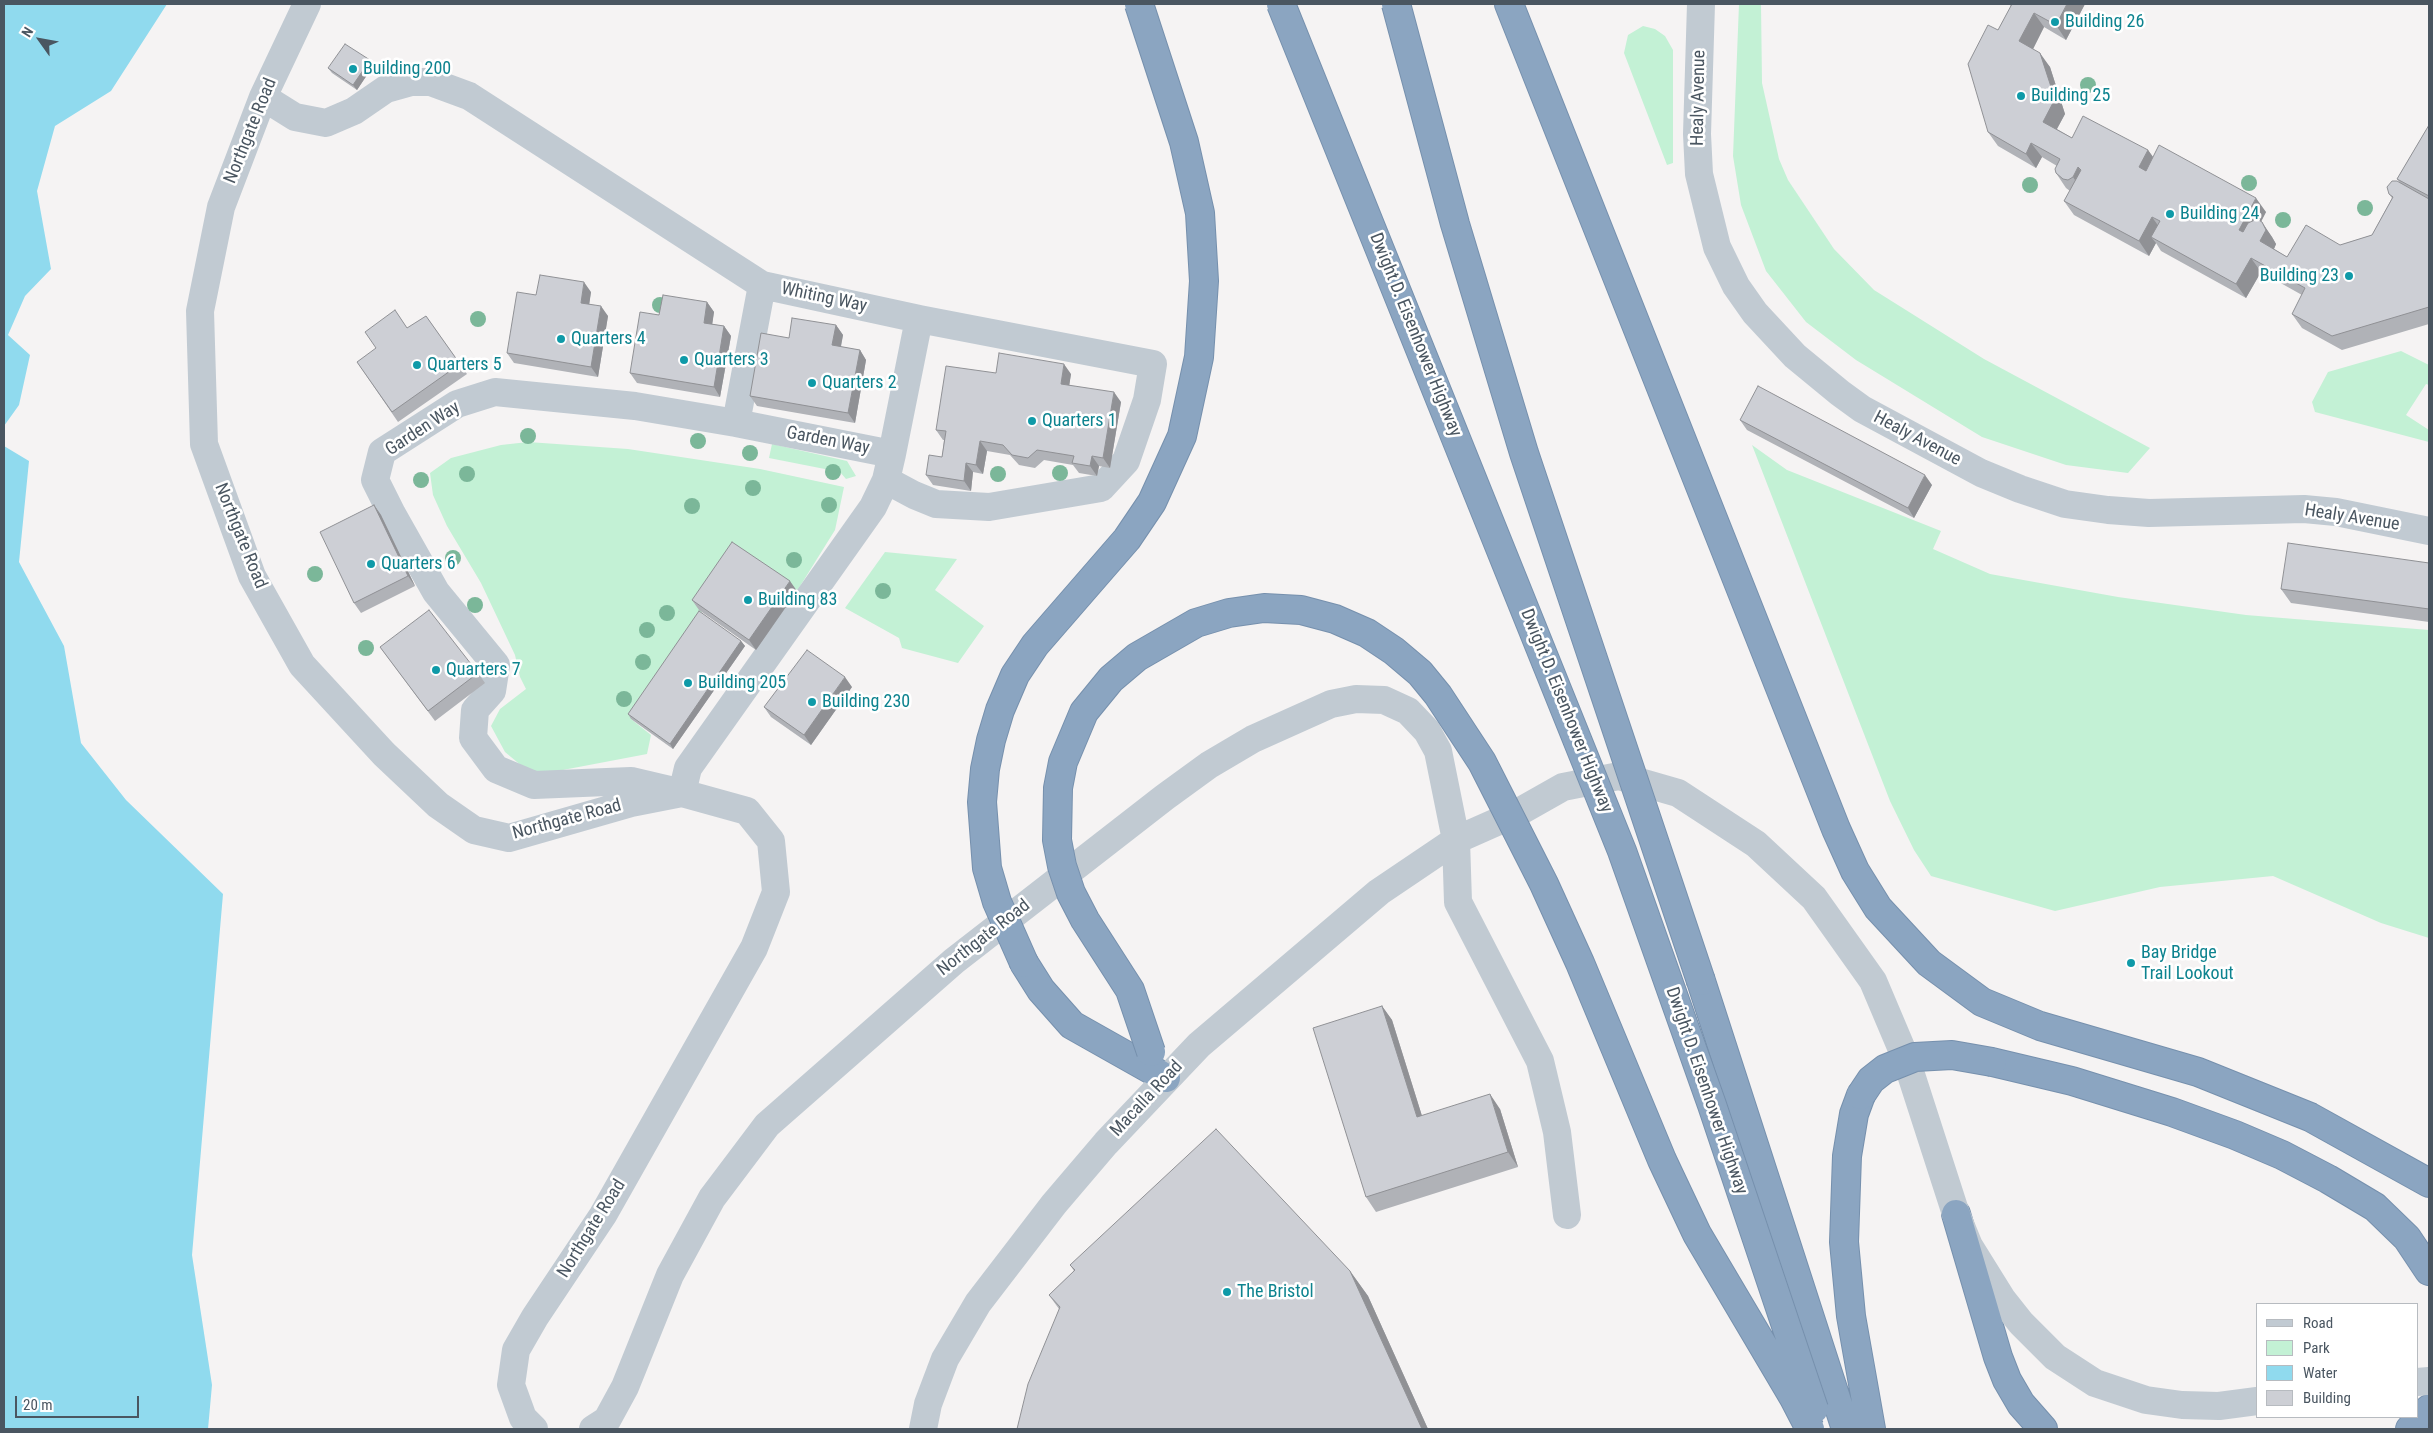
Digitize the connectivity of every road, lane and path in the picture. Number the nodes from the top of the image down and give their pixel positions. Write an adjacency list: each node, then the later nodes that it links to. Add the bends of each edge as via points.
1 (307, 4): 7 (street, Northgate Road)
2 (1139, 4): 16 (highway, bridge, via 1184,142 1200,212 1203,320 1192,398 1182,436 1152,502 1127,540 1035,645 1015,675 991,740 982,802 987,868 997,902 1024,963 1041,990 1072,1025)
3 (1281, 4): 28 (highway, Dwight D. Eisenhower Highway, bridge, via 1622,851)
4 (1396, 4): 29 (highway, Dwight D. Eisenhower Highway, bridge, via 1456,224 1524,453 1701,981)
5 (1509, 4): 18 (highway, via 1825,802 1855,871 1878,908 1929,964 1982,1002 2025,1021 2198,1072 2310,1117)
6 (1702, 4): 13 (street, Healy Avenue, via 1697,134 1699,174 1718,248 1736,286 1755,313 1796,356 1862,409 1981,473 2065,504 2149,512 2304,509 2336,512)
7 (263, 97): 8 (street, Whiting Way, via 294,117 326,123 354,111 386,89 411,82 431,82 469,96); 14 (street, Northgate Road, via 220,207 200,310 204,444 252,576 302,665 384,754 438,804 474,830 509,838 632,803)
8 (762, 285): 9 (street, Whiting Way); 10 (street)
9 (919, 319): 11 (street); 12 (street, Whiting Way, via 1153,364 1147,400 1126,461 1101,488 990,508 936,504)
10 (736, 423): 11 (street, Garden Way); 14 (street, Garden Way, via 635,406 495,392 457,404 382,452 375,480 436,592 496,665 492,691 475,710 473,738 496,769 534,785 631,781)
11 (892, 454): 12 (street)
12 (886, 480): 14 (street, via 873,507 688,768)
13 (2429, 531)
14 (682, 793): 24 (street, Northgate Road, via 747,811 771,841 776,892 754,948 603,1215 516,1350 511,1385 523,1418)
15 (1456, 840): 17 (street, Macalla Road, via 1372,898 1232,1014); 19 (street, Macalla Road, via 1517,813 1563,787 1619,776 1678,793 1756,844 1814,898 1873,981 1906,1059); 20 (street, Northgate Road, via 1458,902 1540,1061 1557,1132); 25 (street, Northgate Road, via 1438,751 1427,731 1408,712 1384,700 1356,698 1330,704 1253,739 1209,765 954,961 767,1125 712,1198 670,1275 625,1387 607,1420)
16 (1145, 1057): 17 (highway); 27 (highway, bridge, via 1130,990 1071,893 1057,840 1057,797 1062,762 1084,712 1111,679 1137,657 1196,623 1229,613 1264,608 1301,610 1335,619 1367,634 1420,673 1482,762 1580,963 1658,1151 1697,1234)
17 (1166, 1078): 26 (street, Macalla Road, via 1054,1204 978,1303 945,1359 928,1404)
18 (2429, 1183)
19 (1956, 1214): 22 (street, Macalla Road, via 1969,1246 2020,1323 2054,1357 2074,1370 2096,1383 2146,1400 2219,1406); 31 (highway, via 1998,1357 2021,1404)
20 (1567, 1215)
21 (2429, 1271): 30 (highway, bridge, via 2407,1238 2375,1207 2282,1155 2235,1135 2072,1081 1992,1062 1952,1056 1915,1057 1885,1068 1872,1080 1861,1095 1854,1114 1848,1148 1844,1242 1851,1316)
22 (2256, 1401)
23 (2429, 1409): 32 (highway)
24 (534, 1429)
25 (593, 1429)
26 (923, 1429)
27 (1810, 1429)
28 (1821, 1429)
29 (1846, 1429)
30 (1872, 1429)
31 (2043, 1429)
32 (2410, 1429)

